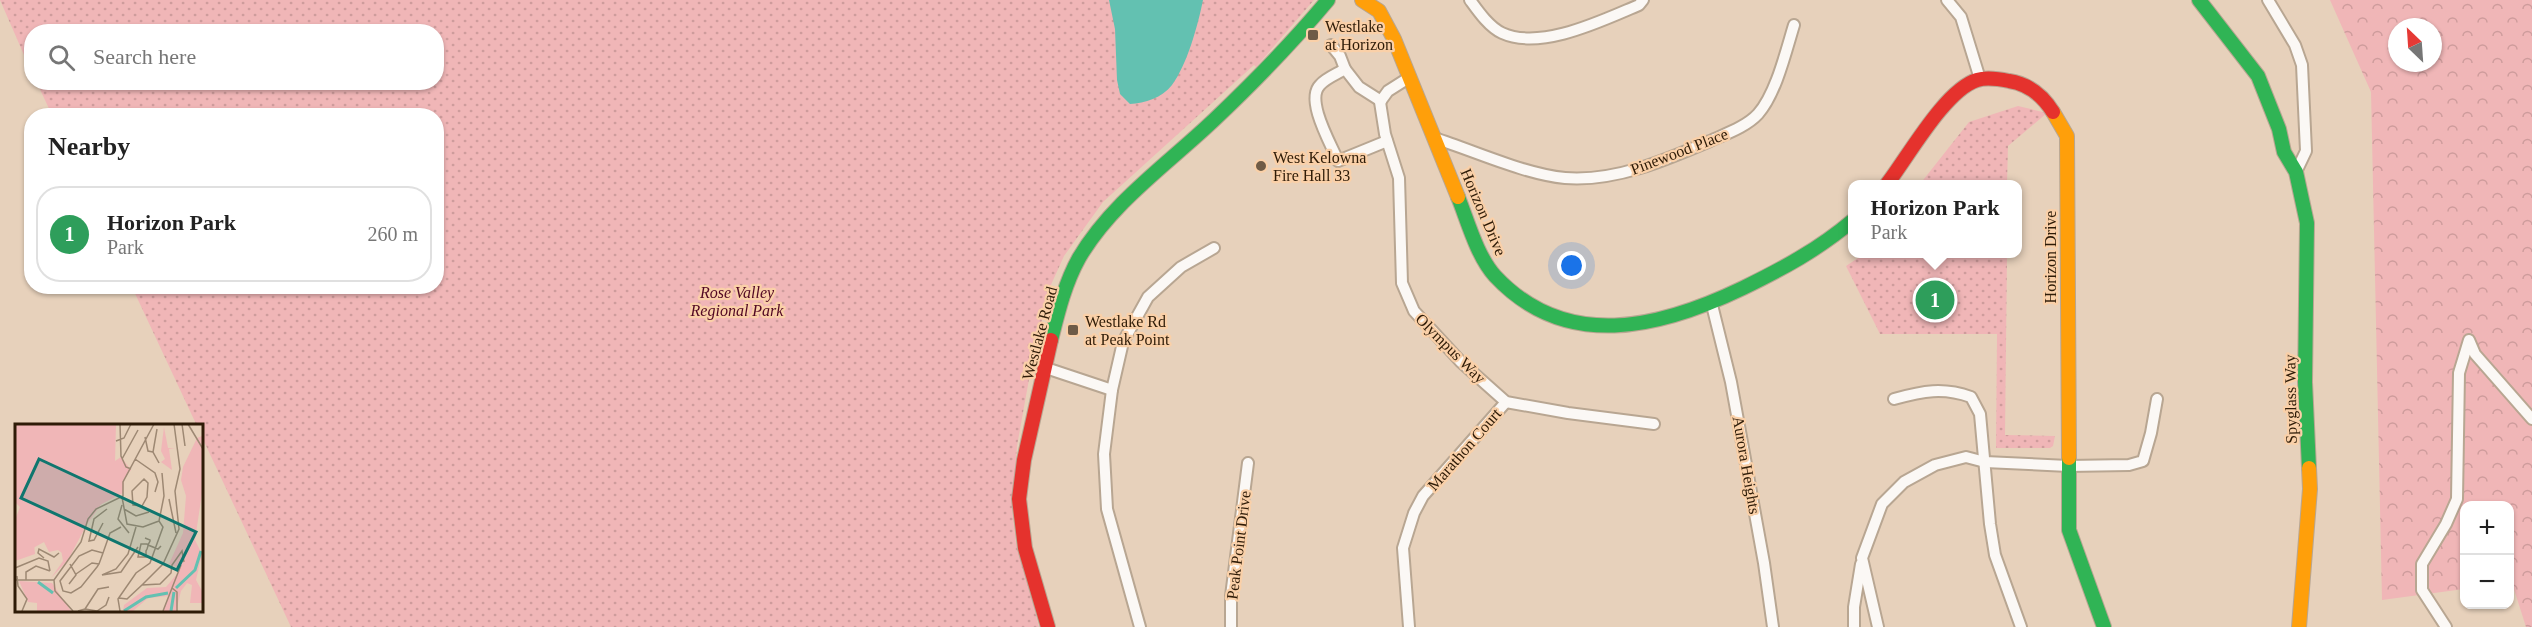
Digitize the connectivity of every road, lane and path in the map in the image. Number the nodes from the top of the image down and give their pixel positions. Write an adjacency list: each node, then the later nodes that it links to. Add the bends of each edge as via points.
1 (1328, 0): 21 (street, Westlake Road, via 1232,104 1154,172 1089,243 1062,301)
2 (1362, 0): 11 (street, Horizon Drive, via 1379,11)
3 (1470, 0): 4 (street, via 1502,33 1531,40 1582,28 1639,5)
4 (1642, 0)
5 (1947, 0): 12 (street, via 1961,17)
6 (2199, 0): 16 (street, Spyglass Way, via 2258,76 2284,152)
7 (2268, 0): 16 (street, via 2295,45 2302,65 2306,151)
8 (1794, 26): 14 (street, Pinewood Place, via 1770,94 1758,114 1732,131 1640,168 1602,177 1566,178 1535,173)
9 (1330, 45): 10 (street)
10 (1345, 69): 13 (street, via 1359,87); 15 (street, via 1319,85 1314,96 1338,161)
11 (1410, 77): 13 (street); 14 (street, Horizon Drive)
12 (1980, 80): 17 (street, via 1957,92); 30 (street, Horizon Drive, via 2018,81 2039,93 2067,136)
13 (1381, 100): 15 (street, Olympus Way)
14 (1434, 138): 20 (street, Horizon Drive, via 1479,248 1494,274 1515,295 1544,314 1578,325 1626,327)
15 (1387, 141): 25 (street, Olympus Way, via 1399,178 1400,269 1406,296 1429,329)
16 (2296, 172): 41 (street, Spyglass Way, via 2307,223 2305,382 2310,489)
17 (1890, 180)
18 (1848, 224): 20 (street, Horizon Drive, via 1805,257)
19 (1214, 248): 22 (street, via 1181,267 1148,297 1123,342)
20 (1712, 304): 36 (street, Aurora Heights, via 1731,382)
21 (1046, 368): 22 (street); 32 (street, Westlake Road, via 1019,498)
22 (1112, 390): 33 (street, via 1104,454 1107,509)
23 (1894, 399): 28 (street, via 1921,391 1953,390 1971,397 1980,414)
24 (2157, 399): 30 (street, via 2143,461 2129,465)
25 (1506, 402): 27 (street); 35 (street, Marathon Court, via 1423,496 1414,513 1403,548)
26 (2532, 419): 42 (street, via 2475,354 2469,340 2459,373 2457,499 2422,564 2422,590)
27 (1653, 424)
28 (1985, 462): 30 (street); 31 (street, via 1966,457 1935,465 1904,482 1882,504); 39 (street, via 1995,555)
29 (1248, 463): 34 (street, Peak Point Drive, via 1231,596)
30 (2068, 466): 40 (street, Horizon Drive, via 2069,530)
31 (1862, 558): 37 (street); 38 (street)
32 (1048, 627)
33 (1140, 627)
34 (1231, 627)
35 (1409, 627)
36 (1773, 627)
37 (1854, 627)
38 (1878, 627)
39 (2021, 627)
40 (2104, 627)
41 (2299, 627)
42 (2446, 627)

